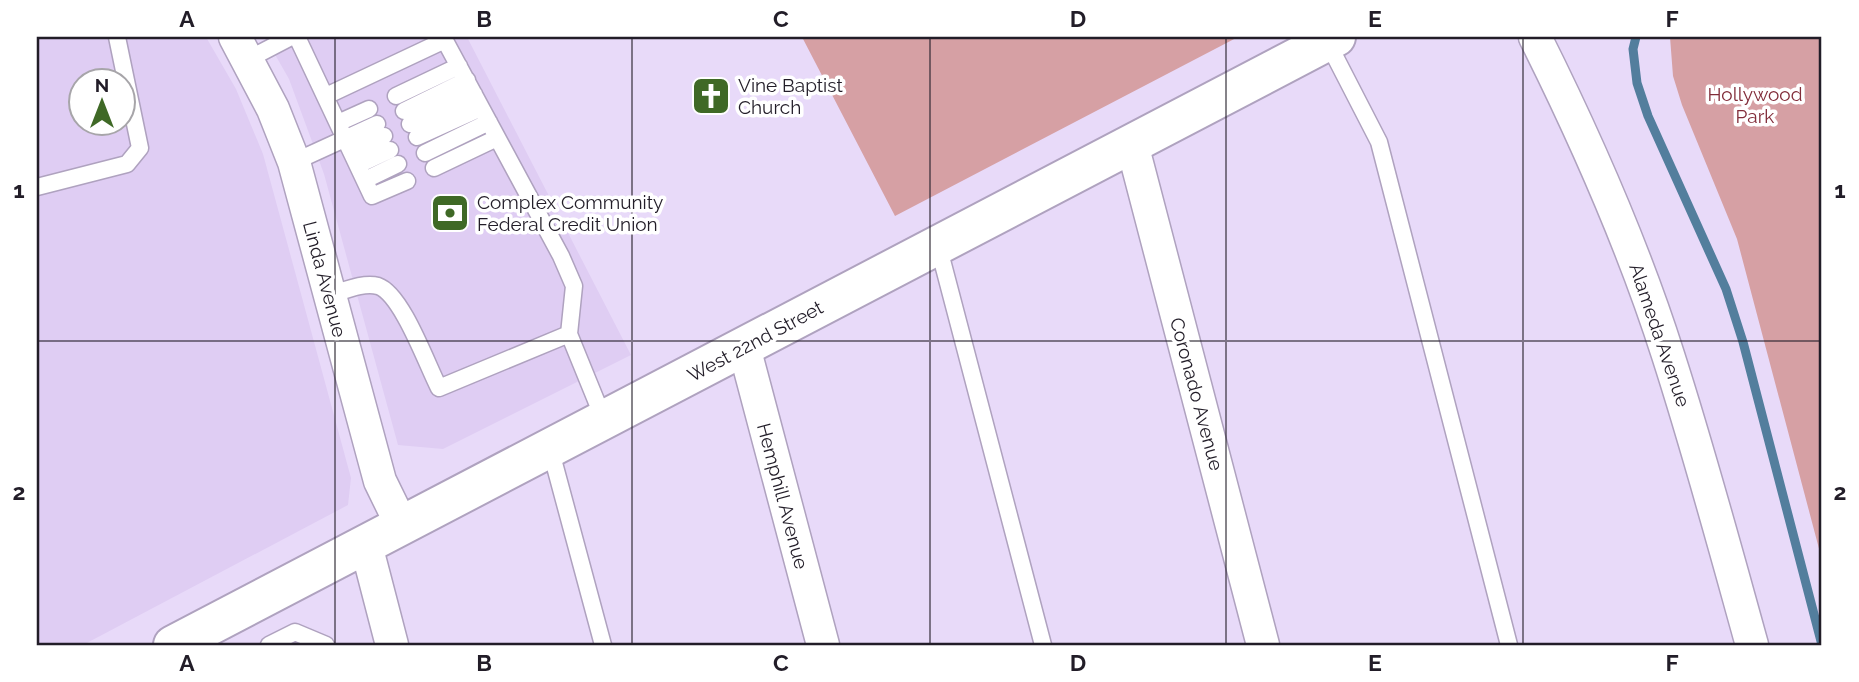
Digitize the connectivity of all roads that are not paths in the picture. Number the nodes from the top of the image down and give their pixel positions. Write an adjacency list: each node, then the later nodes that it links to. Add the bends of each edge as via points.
1 (117, 37): 20 (lane, via 140,148 127,164)
2 (291, 37): 7 (lane)
3 (297, 37): 9 (lane)
4 (1535, 37): 38 (street, Alameda Avenue, via 1627,240 1668,353)
5 (444, 38): 8 (lane); 9 (lane)
6 (1331, 39): 13 (street, West 22nd Street, via 1289,54); 37 (lane, via 1379,142)
7 (241, 48): 16 (street, Linda Avenue)
8 (474, 94): 8 (lane, via 407,117); 12 (lane); 14 (lane)
9 (326, 96): 11 (lane)
10 (369, 109): 11 (lane)
11 (338, 123): 15 (lane)
12 (497, 138): 18 (lane); 23 (lane, via 574,286)
13 (1132, 144): 21 (street, West 22nd Street); 36 (street, Coronado Avenue)
14 (425, 152)
15 (355, 160): 15 (lane, via 384,137); 16 (lane); 17 (lane); 19 (lane, via 372,196)
16 (294, 162): 22 (street, Linda Avenue)
17 (398, 164)
18 (434, 168)
19 (407, 181)
20 (37, 187)
21 (938, 245): 24 (street, West 22nd Street); 35 (lane)
22 (330, 295): 23 (lane, via 378,286 395,298 439,388); 27 (street, Linda Avenue, via 380,481)
23 (569, 334): 25 (lane)
24 (744, 347): 25 (street, West 22nd Street); 34 (street, Hemphill Avenue)
25 (604, 420): 26 (street, West 22nd Street)
26 (550, 448): 27 (street, West 22nd Street); 33 (lane)
27 (402, 526): 28 (street, West 22nd Street)
28 (366, 545): 29 (street, West 22nd Street); 32 (street)
29 (177, 644)
30 (269, 645): 31 (lane, via 295,632)
31 (326, 645)
32 (392, 645)
33 (603, 645)
34 (823, 645)
35 (1043, 645)
36 (1263, 645)
37 (1509, 645)
38 (1752, 645)

